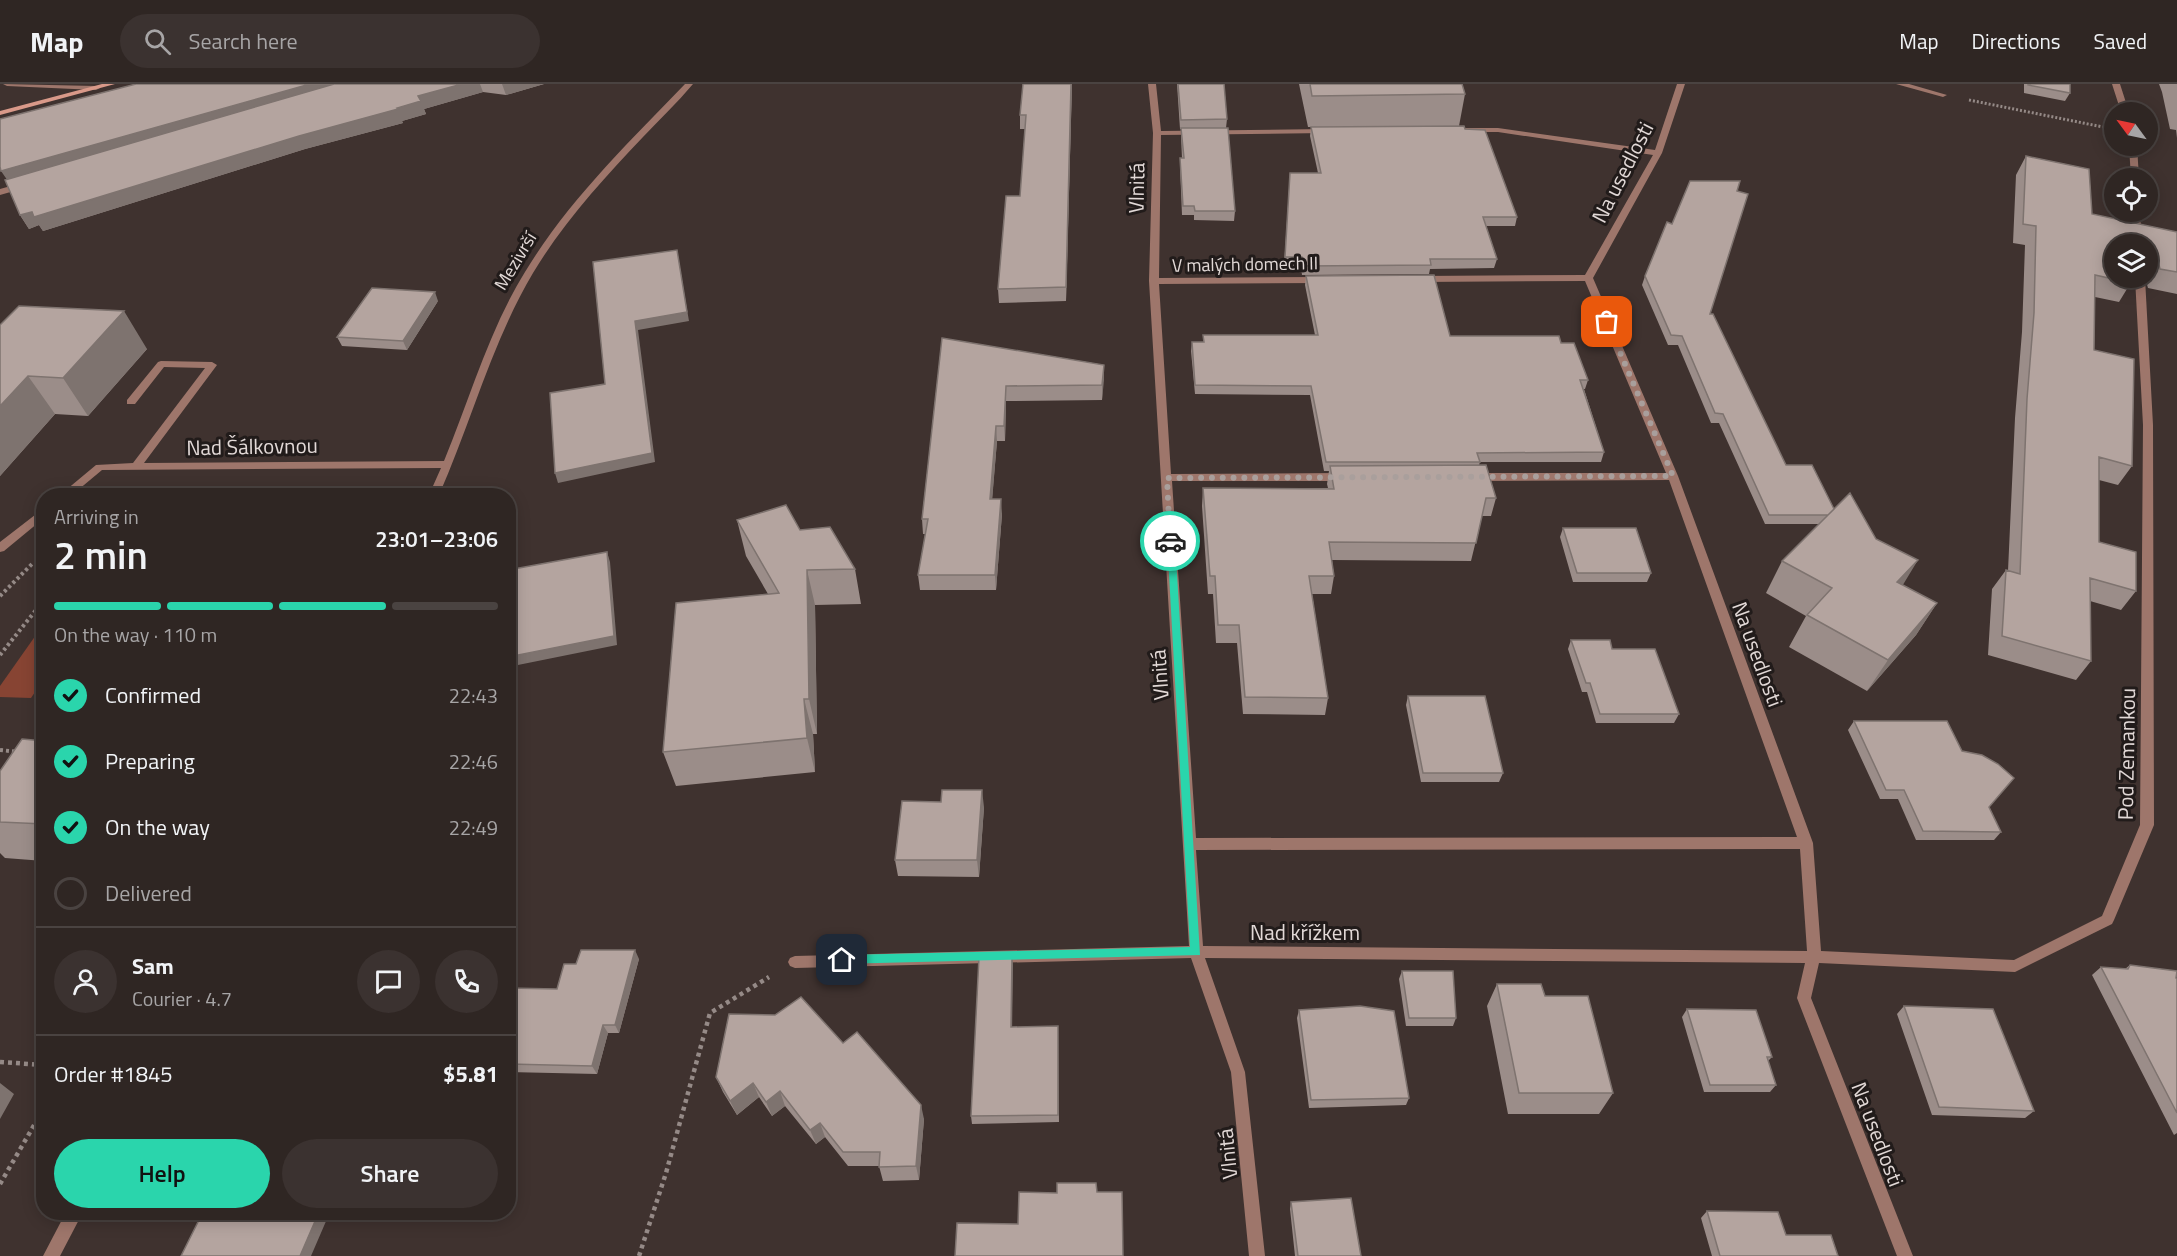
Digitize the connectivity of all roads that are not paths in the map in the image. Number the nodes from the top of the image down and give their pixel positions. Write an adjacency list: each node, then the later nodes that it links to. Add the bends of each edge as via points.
1 (8, 84): 8 (street)
2 (111, 84): 8 (street)
3 (688, 84): 24 (street, Mezivrší, via 601,177 551,239 512,304)
4 (1152, 84): 14 (street, Vlnitá)
5 (1682, 84): 15 (street, Na usedlosti)
6 (1900, 84): 9 (street)
7 (2116, 84): 10 (street)
8 (96, 88): 11 (street)
9 (1943, 95)
10 (2122, 102)
11 (0, 113)
12 (1450, 130): 15 (street, via 1497,130)
13 (1333, 131): 14 (street)
14 (1157, 132): 21 (street, Vlnitá)
15 (1658, 153): 18 (street, Na usedlosti)
16 (34, 182): 17 (street)
17 (0, 192)
18 (1588, 278): 19 (street); 26 (street, Na usedlosti)
19 (1412, 279)
20 (1330, 280): 21 (street, V malých domech II)
21 (1154, 282): 29 (street, Vlnitá)
22 (2141, 288): 37 (street, Pod Zemankou, via 2148,425 2146,825 2107,920 2016,966)
23 (131, 402): 25 (street, via 161,364 212,365)
24 (448, 464): 25 (street, Nad Šálkovnou); 31 (street, Mezivrší)
25 (136, 466): 30 (street, Nad Šálkovnou, via 100,467)
26 (1673, 476): 28 (street); 34 (street, Na usedlosti)
27 (1355, 477): 29 (street)
28 (1461, 477)
29 (1167, 478): 35 (street, Vlnitá)
30 (74, 488)
31 (437, 488)
32 (36, 519): 33 (street)
33 (0, 548)
34 (1806, 843): 35 (street); 37 (street, Na usedlosti)
35 (1189, 844): 36 (street, Vlnitá)
36 (1196, 952): 37 (street, Nad křížkem); 38 (street, Nad křížkem); 41 (street, Vlnitá, via 1238,1072)
37 (1814, 957): 42 (street, Na usedlosti, via 1804,998)
38 (795, 962)
39 (71, 1220): 40 (street)
40 (51, 1256)
41 (1257, 1256)
42 (1905, 1256)

